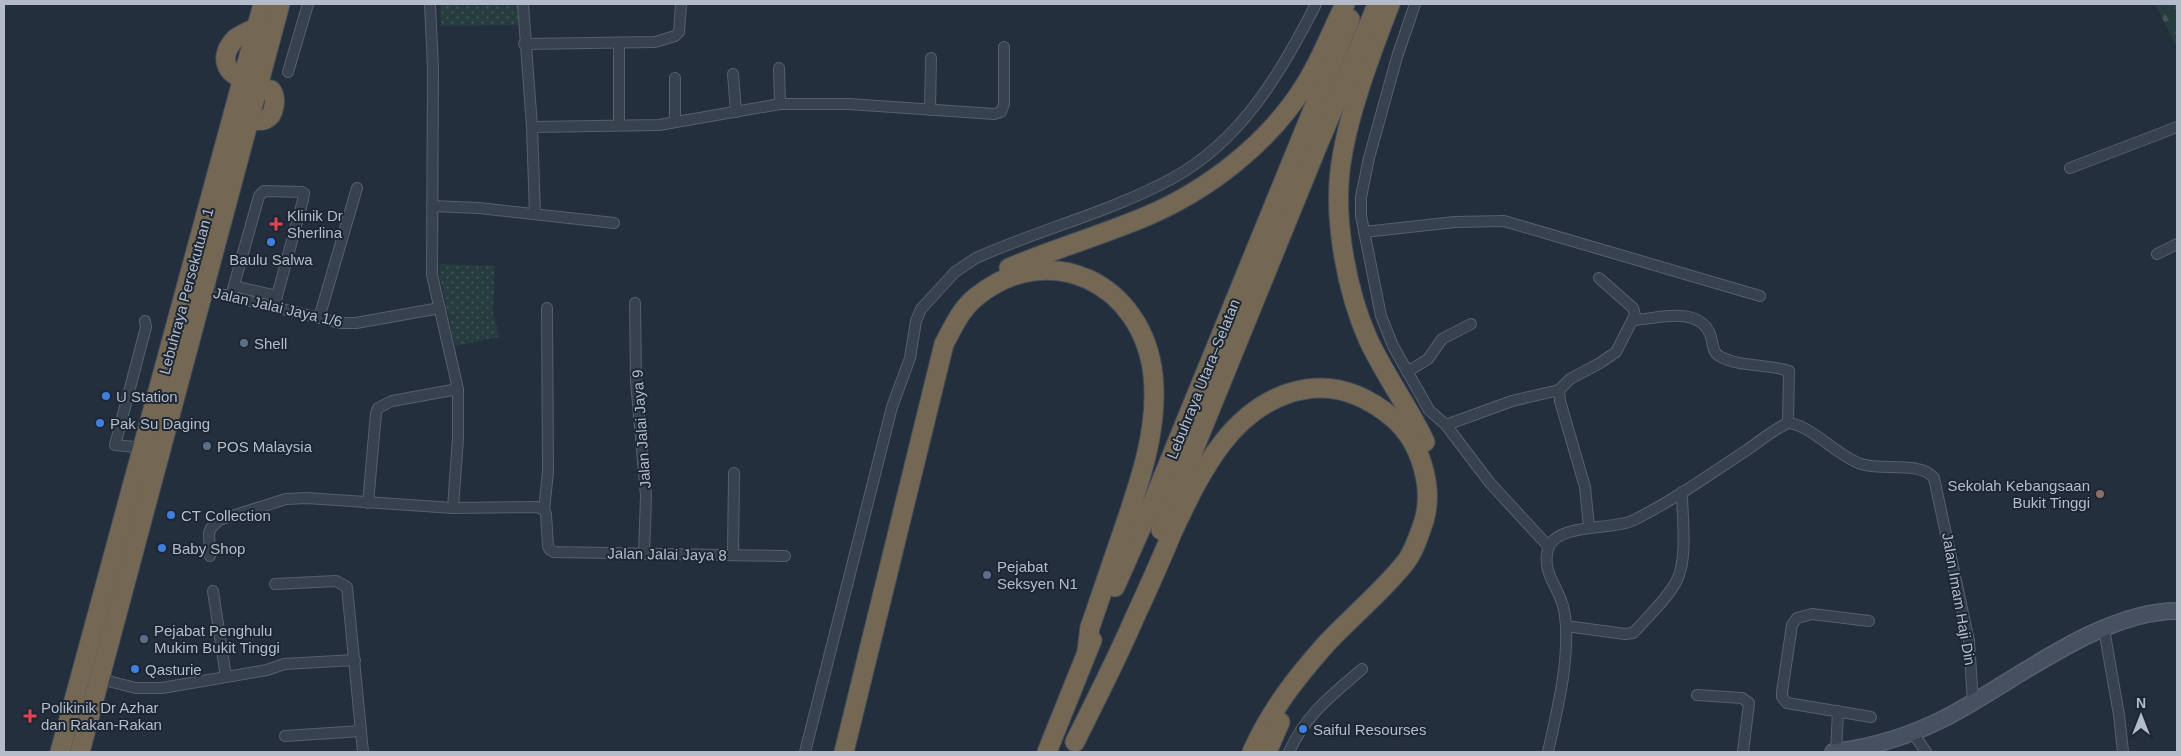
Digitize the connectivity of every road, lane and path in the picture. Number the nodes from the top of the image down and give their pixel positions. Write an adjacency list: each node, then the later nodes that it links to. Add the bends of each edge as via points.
1 (263, 4): 21 (highway, via 256,28 238,36 227,55 228,69)
2 (280, 4): 21 (highway, Lebuhraya Persekutuan 1)
3 (308, 4): 18 (street)
4 (430, 4): 31 (street)
5 (522, 4): 14 (street)
6 (681, 4): 13 (street, via 681,28 675,36 655,42)
7 (1316, 4): 89 (street, via 1259,102 1202,158 1174,178 976,258 955,272 921,309 910,358 892,407)
8 (1345, 4): 90 (highway, via 1305,85 1285,113 1254,146 1213,180 1146,216 994,274 965,294 948,317 934,343 924,376)
9 (1357, 4): 73 (highway, Lebuhraya Utara–Selatan, via 1154,499)
10 (1378, 4): 85 (highway, Lebuhraya Utara–Selatan)
11 (1390, 4): 94 (highway, via 1346,142 1339,200 1346,264 1367,337 1430,453 1436,476 1435,522 1415,563 1333,651 1291,703)
12 (1415, 4): 34 (street, via 1369,158 1361,202)
13 (619, 43): 14 (street); 26 (street)
14 (524, 44): 27 (street)
15 (1004, 47): 23 (street, via 1004,104 1001,112 987,115)
16 (931, 58): 23 (street)
17 (779, 68): 22 (street)
18 (288, 72)
19 (733, 74): 24 (street)
20 (675, 78): 25 (street)
21 (250, 84): 39 (highway, Lebuhraya Persekutuan 1, via 249,120); 55 (highway, Lebuhraya Persekutuan 1)
22 (780, 104): 23 (street, via 841,103); 24 (street)
23 (930, 110)
24 (736, 112): 25 (street)
25 (675, 122): 26 (street)
26 (619, 125): 27 (street)
27 (532, 127): 32 (street)
28 (2177, 128): 29 (street)
29 (2070, 168)
30 (357, 188): 46 (street)
31 (432, 206): 32 (street); 44 (street, via 432,275)
32 (535, 214): 33 (street)
33 (614, 223)
34 (1364, 232): 41 (street, via 1455,222 1504,221); 50 (street, via 1381,316)
35 (2177, 244): 36 (street)
36 (2157, 254)
37 (1599, 278): 47 (street, via 1633,308)
38 (234, 286): 40 (street); 42 (street); 42 (street, via 259,196 264,191 304,193)
39 (204, 290): 40 (street, Jalan Jalai Jaya 1/6); 77 (highway, Lebuhraya Persekutuan 1)
40 (231, 296): 42 (street, Jalan Jalai Jaya 1/6)
41 (1760, 296)
42 (277, 302): 46 (street, Jalan Jalai Jaya 1/6)
43 (635, 303): 63 (street, Jalan Jalai Jaya 9, via 636,381 646,496)
44 (440, 308): 46 (street, Jalan Jalai Jaya 1/6, via 356,323); 51 (street)
45 (547, 308): 60 (street, via 548,472)
46 (319, 318)
47 (1634, 320): 52 (street, via 1616,352 1570,379); 53 (street, via 1688,316 1707,329 1714,351 1720,357 1788,371)
48 (145, 321): 55 (street, via 146,328 115,445)
49 (1471, 324): 50 (street, via 1442,340 1428,359)
50 (1407, 372): 54 (street, via 1429,410)
51 (458, 390): 58 (street, via 392,401 378,408); 59 (street)
52 (1558, 390): 54 (street, via 1512,401); 61 (street, via 1585,487)
53 (1788, 423): 57 (street); 79 (street, Jalan Imam Haji Din, via 1798,425 1840,454 1862,464 1922,470 1934,478 1969,641)
54 (1446, 425): 62 (street, via 1490,483)
55 (144, 448): 86 (highway, Lebuhraya Persekutuan 1)
56 (734, 473): 64 (street)
57 (1682, 492): 61 (street, via 1623,525); 71 (street, via 1680,573 1674,586 1638,628 1625,634)
58 (368, 502): 59 (street); 65 (street, via 296,498 232,514 211,528)
59 (452, 508): 60 (street, via 537,506)
60 (544, 510): 63 (street, Jalan Jalai Jaya 8, via 550,550)
61 (1588, 527): 62 (street, via 1562,536)
62 (1549, 547): 71 (street, via 1548,573 1562,603)
63 (644, 554): 64 (street, Jalan Jalai Jaya 8)
64 (734, 555): 66 (street, Jalan Jalai Jaya 8)
65 (210, 556)
66 (785, 556)
67 (275, 584): 74 (street, via 336,581 344,584 348,592)
68 (213, 591): 76 (street)
69 (2177, 611): 72 (street, via 2148,613)
70 (1869, 621): 80 (street, via 1806,614 1792,625 1782,696 1788,703)
71 (1566, 626): 96 (street, via 1566,663)
72 (2104, 629): 79 (street); 100 (street)
73 (1087, 650): 91 (highway, via 1090,627 1142,474 1151,421 1153,376 1144,336 1136,319 1113,293 1080,275 1035,271 1016,275 977,297 966,307 944,344); 92 (highway, Lebuhraya Utara–Selatan)
74 (355, 660): 76 (street, via 284,664); 82 (street)
75 (1362, 669): 95 (street, via 1313,713)
76 (226, 677): 77 (street, via 162,688 136,688)
77 (100, 679): 87 (highway, Lebuhraya Persekutuan 1)
78 (1696, 696): 97 (street, via 1742,698 1749,703)
79 (1973, 703): 83 (street)
80 (1838, 711): 81 (street); 98 (street)
81 (1870, 717)
82 (361, 731): 84 (street); 88 (street)
83 (1913, 732): 98 (street, via 1880,745); 99 (street)
84 (285, 736)
85 (1072, 747): 93 (highway, via 1122,647 1184,508 1209,461 1227,436 1256,409 1290,393 1314,388 1355,393 1377,404 1400,424 1410,438 1424,471 1425,517 1405,563 1326,644 1282,698 1265,723)
86 (60, 752)
87 (80, 752)
88 (363, 752)
89 (805, 752)
90 (832, 752)
91 (844, 752)
92 (1047, 752)
93 (1252, 752)
94 (1266, 752)
95 (1289, 752)
96 (1548, 752)
97 (1743, 752)
98 (1834, 752)
99 (1926, 752)
100 (2123, 752)

